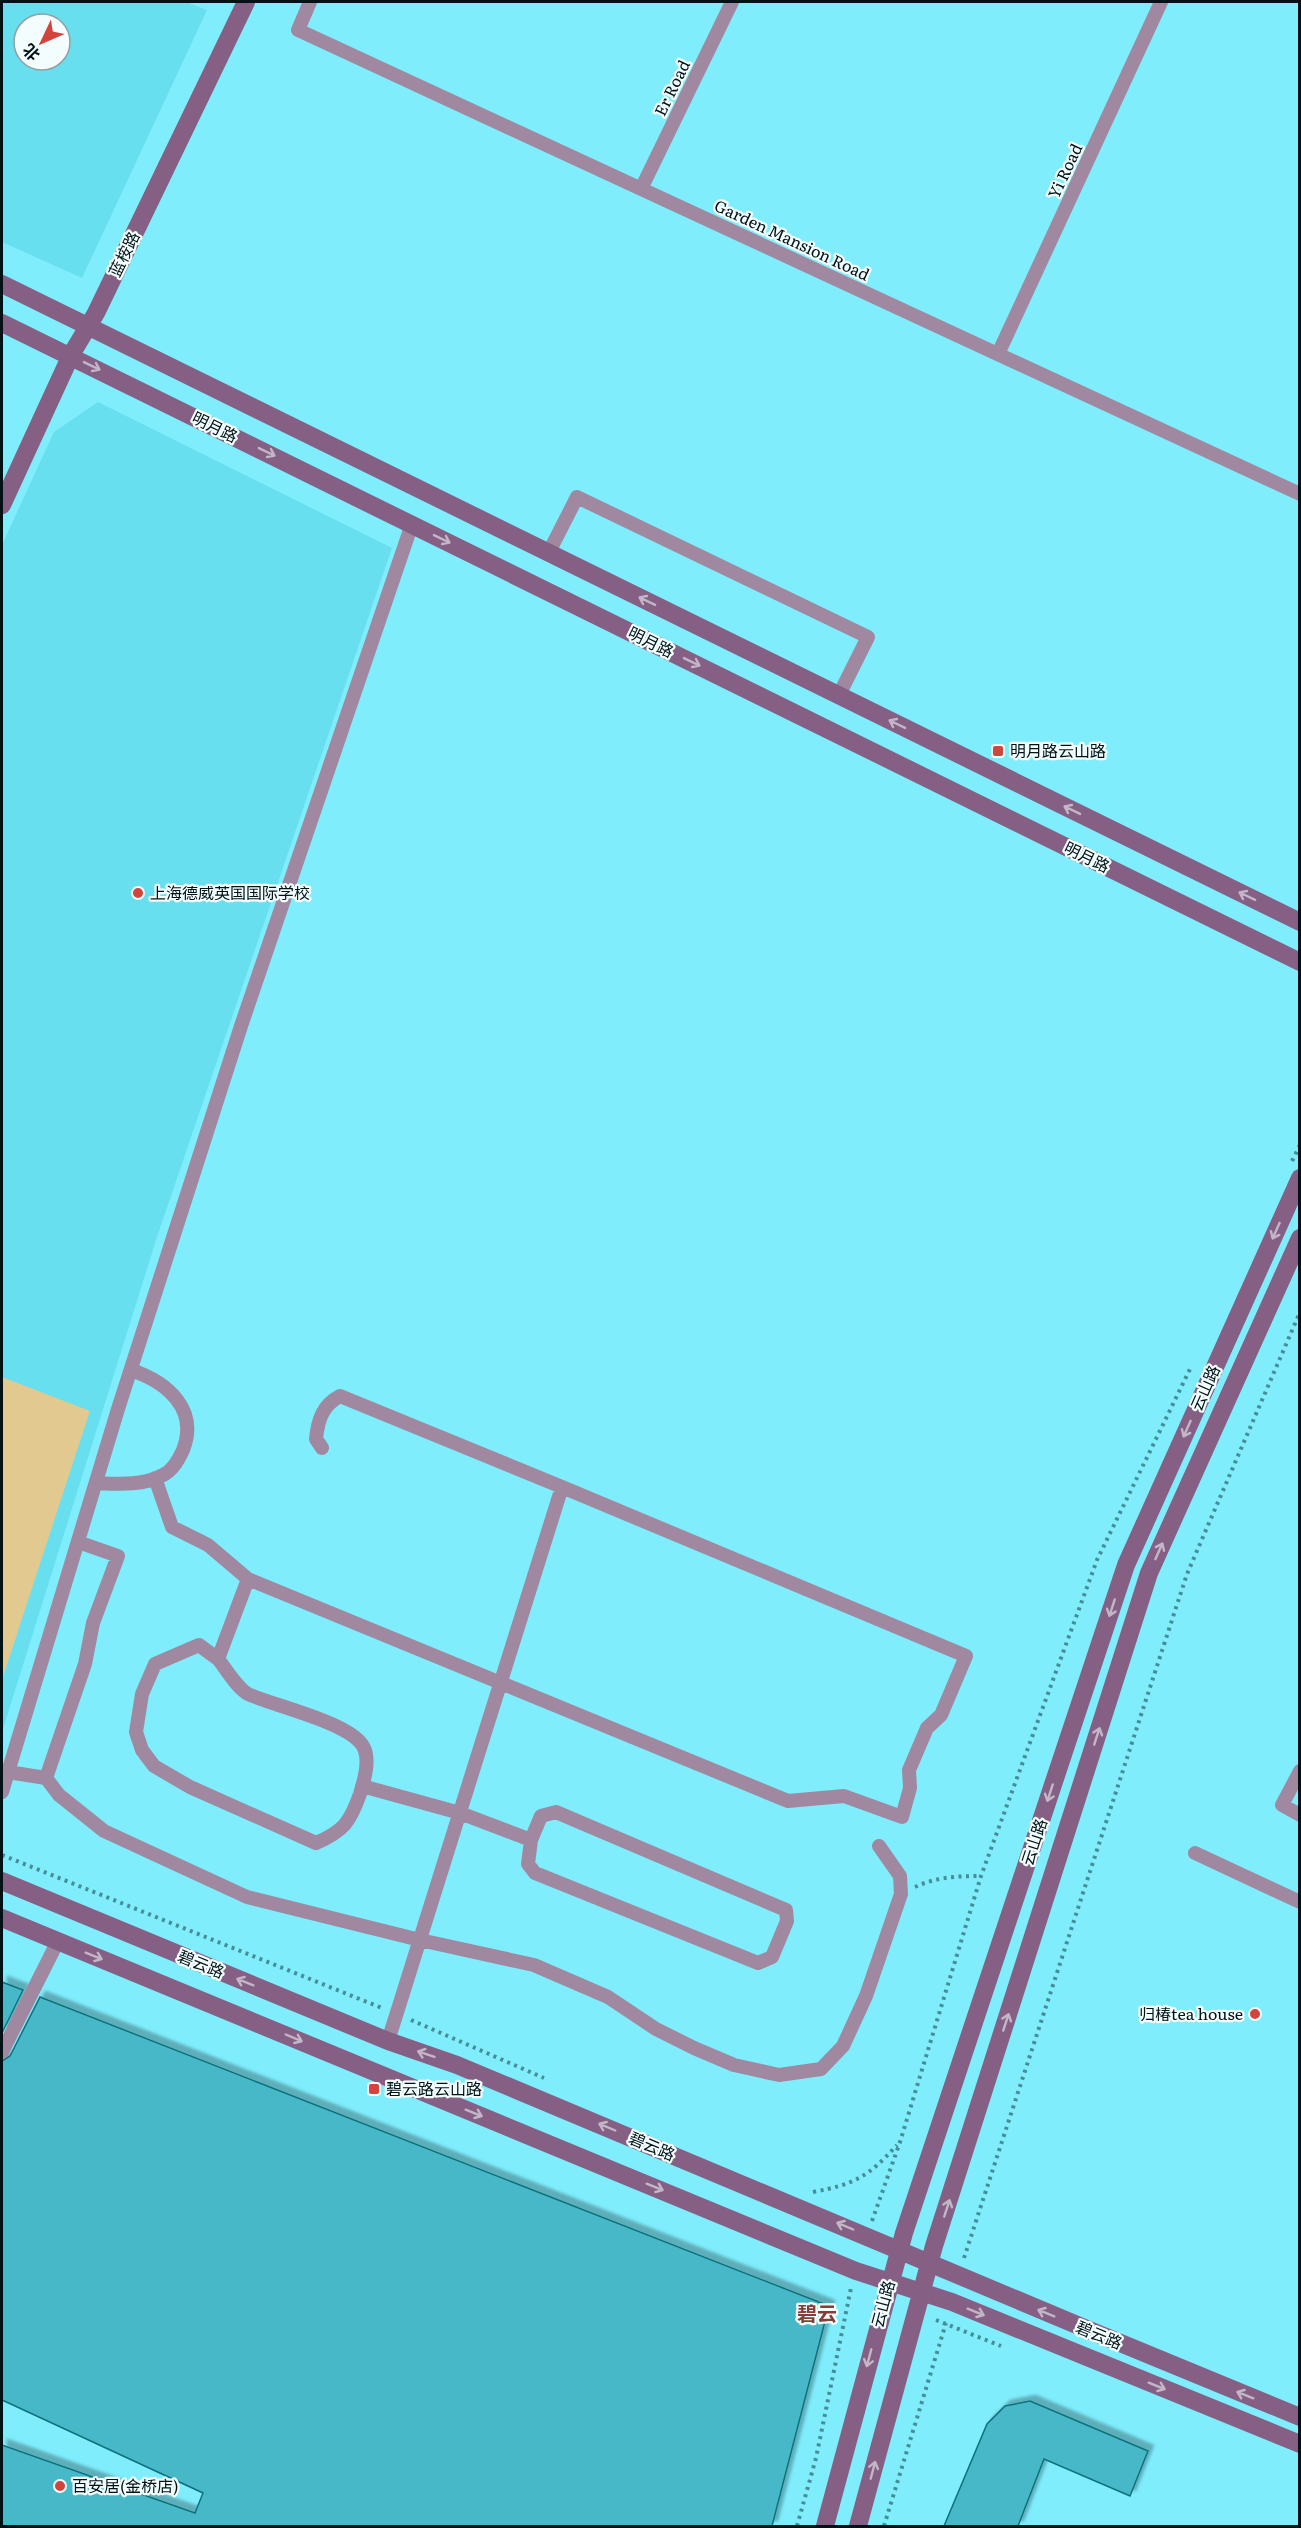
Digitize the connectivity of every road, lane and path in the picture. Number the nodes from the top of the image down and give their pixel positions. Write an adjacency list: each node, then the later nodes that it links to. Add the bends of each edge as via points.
1 (246, 2): 8 (street, 蓝桉路)
2 (310, 2): 5 (lane, Garden Mansion Road, via 298,30)
3 (732, 2): 5 (lane, Er Road)
4 (1161, 2): 9 (lane, Yi Road)
5 (641, 189): 9 (lane, Garden Mansion Road)
6 (2, 284): 8 (street)
7 (2, 323): 10 (street, 明月路)
8 (89, 326): 10 (street, 蓝桉路); 14 (street)
9 (998, 354): 11 (lane, Garden Mansion Road)
10 (71, 355): 12 (street, 蓝桉路); 13 (street, 明月路, one-way to 13)
11 (1299, 494)
12 (2, 505)
13 (412, 524): 17 (street, 明月路, one-way to 17); 21 (lane, via 244,1016)
14 (549, 552): 15 (street, one-way to 14); 15 (lane, via 577,497 868,637)
15 (839, 695): 16 (street, one-way to 15)
16 (1299, 922)
17 (1299, 962)
18 (1299, 1178): 51 (street, 云山路, one-way to 51, via 1126,1565)
19 (1299, 1239): 52 (street, 云山路, one-way to 19, via 1149,1573)
20 (1299, 1312): 53 (path, via 1187,1574)
21 (131, 1370): 23 (lane, via 162,1384 177,1396 185,1412 188,1432 177,1463 165,1475); 24 (lane)
22 (322, 1448): 25 (lane, via 316,1438 317,1424 327,1403 340,1396)
23 (155, 1478): 24 (lane, via 135,1484); 27 (lane, via 172,1527 208,1545)
24 (96, 1483): 26 (lane)
25 (562, 1486): 29 (lane); 29 (lane, via 966,1656 942,1715 927,1728 909,1770 910,1788 902,1817 844,1796 788,1801)
26 (78, 1542): 31 (lane); 32 (lane, via 118,1556 93,1623 85,1664)
27 (248, 1579): 28 (lane); 29 (lane)
28 (218, 1659): 33 (lane, via 246,1693 349,1732 364,1748); 33 (lane, via 199,1645 155,1664 142,1694 136,1732 142,1750 154,1766 190,1788 316,1843 338,1834 353,1813)
29 (500, 1682): 35 (lane)
30 (1299, 1771): 36 (lane, via 1282,1805)
31 (8, 1772): 32 (lane); 34 (lane)
32 (46, 1778): 45 (lane, via 59,1795 104,1831 196,1875 247,1897)
33 (362, 1786): 35 (lane)
34 (2, 1792)
35 (460, 1813): 37 (lane); 45 (lane)
36 (1299, 1815)
37 (531, 1840): 37 (lane, via 541,1816 556,1812 786,1910 786,1921 772,1957 758,1964 535,1873 528,1864)
38 (879, 1846): 42 (lane, via 900,1876)
39 (1195, 1853): 43 (lane)
40 (981, 1876): 42 (path, via 928,1881)
41 (2, 1881): 47 (street, 碧云路, one-way to 41)
42 (901, 1894): 45 (lane, via 866,1996 843,2046 821,2068 779,2075 734,2065 694,2048 656,2029 608,1997 534,1965)
43 (1299, 1902)
44 (2, 1918): 46 (street, 碧云路)
45 (420, 1940): 47 (lane)
46 (58, 1941): 48 (lane); 54 (street, 碧云路, one-way to 54)
47 (388, 2041): 51 (street, 碧云路, one-way to 47, via 457,2065)
48 (2, 2052)
49 (900, 2142): 50 (path, via 875,2169 846,2186)
50 (809, 2193)
51 (899, 2249): 52 (street, 碧云路); 54 (street, 云山路)
52 (930, 2264): 53 (street, 碧云路); 55 (street, 云山路)
53 (958, 2277): 57 (street, 碧云路, one-way to 53)
54 (890, 2282): 55 (street, 碧云路); 59 (street, 云山路, one-way to 59)
55 (922, 2292): 56 (street, 碧云路); 60 (street, 云山路, one-way to 55)
56 (951, 2302): 58 (street, 碧云路, one-way to 58); 61 (path)
57 (1299, 2417)
58 (1299, 2444)
59 (825, 2526)
60 (858, 2526)
61 (885, 2526)

